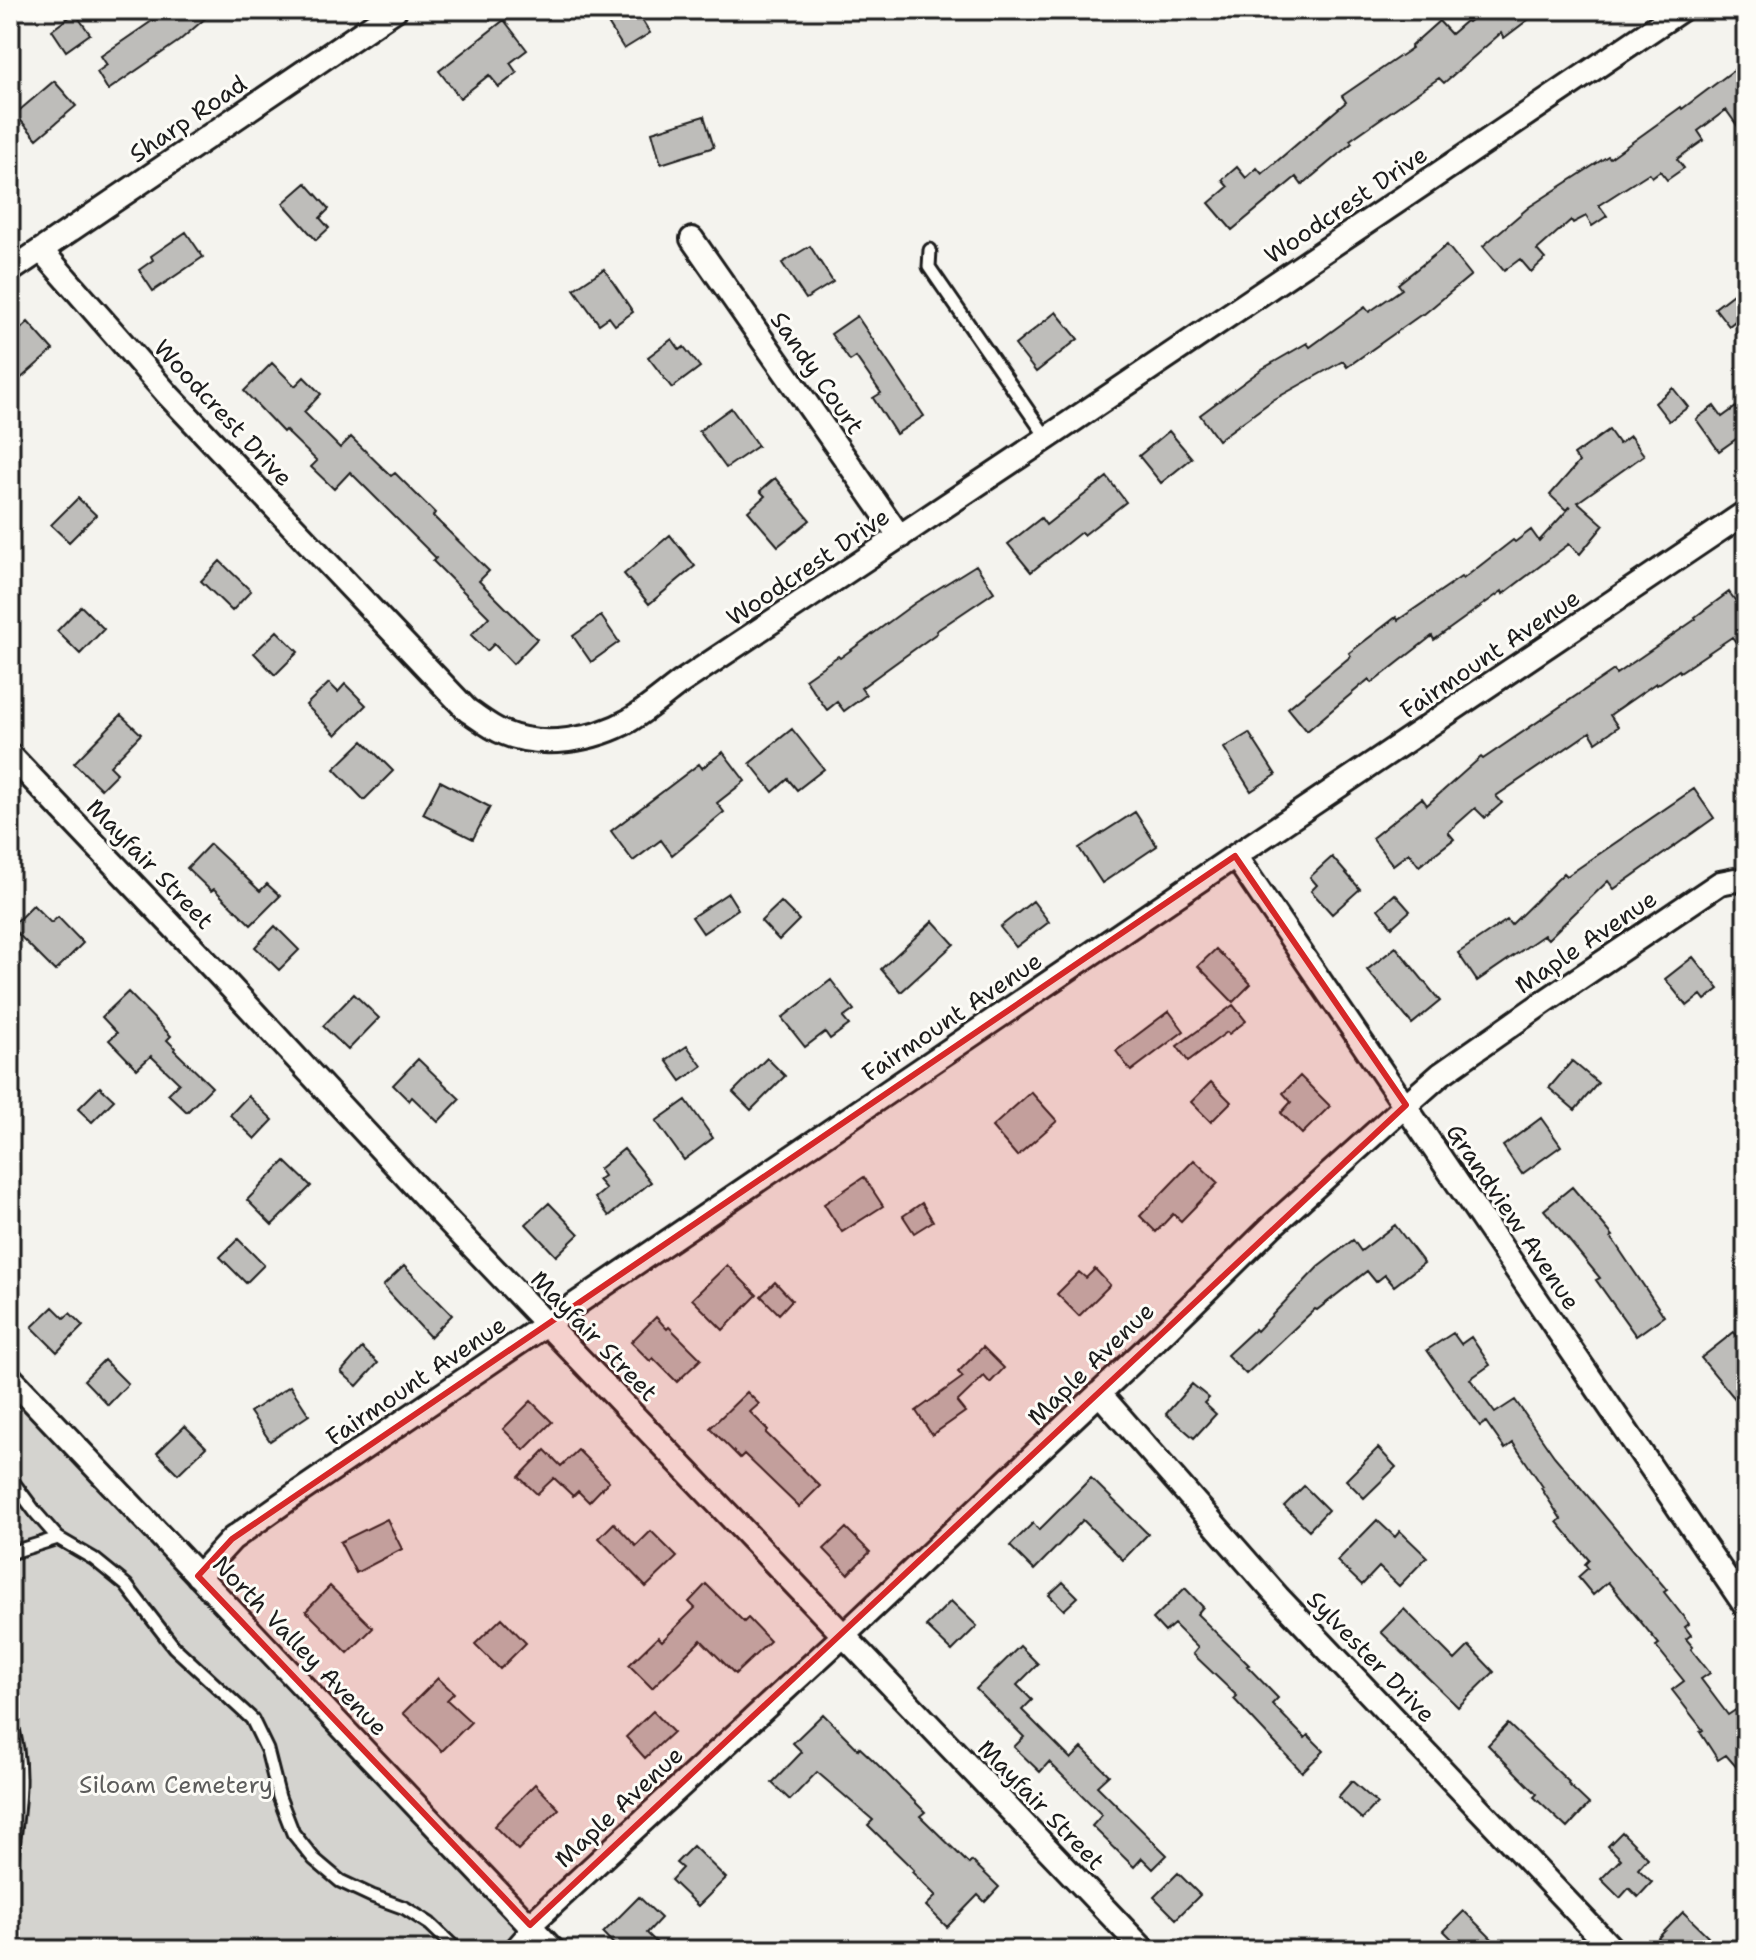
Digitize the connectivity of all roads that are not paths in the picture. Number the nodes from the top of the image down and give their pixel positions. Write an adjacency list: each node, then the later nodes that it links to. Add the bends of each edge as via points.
1 (395, 10): 4 (street, Sharp Road)
2 (1681, 10): 7 (street, Woodcrest Drive)
3 (692, 239): 9 (street, Sandy Court)
4 (41, 250): 6 (street, Sharp Road); 9 (street, Woodcrest Drive, via 169,396 467,710 506,734 533,740 599,735)
5 (930, 250): 7 (lane, via 929,267)
6 (10, 271)
7 (1047, 438): 9 (street, Woodcrest Drive)
8 (1746, 512): 11 (street, Fairmount Avenue)
9 (900, 537)
10 (10, 755): 14 (street, Mayfair Street)
11 (1235, 856): 13 (street, Grandview Avenue); 14 (street, Fairmount Avenue)
12 (1746, 882): 13 (street, Maple Avenue, via 1722,883 1441,1074)
13 (1406, 1105): 16 (street, Maple Avenue); 21 (street, Grandview Avenue)
14 (546, 1324): 20 (street, Fairmount Avenue, via 245,1530); 22 (street, Mayfair Street)
15 (10, 1377): 20 (street, North Valley Avenue)
16 (1099, 1393): 22 (street, Maple Avenue); 30 (street, Sylvester Drive, via 1278,1597)
17 (10, 1478): 18 (lane)
18 (58, 1538): 19 (lane); 26 (lane, via 126,1585 174,1647 252,1719 293,1833 314,1859 340,1881 405,1908)
19 (10, 1553)
20 (198, 1576): 25 (street, North Valley Avenue)
21 (1746, 1607)
22 (843, 1636): 25 (street, Maple Avenue); 29 (street, Mayfair Street)
23 (10, 1720): 24 (lane, via 20,1768)
24 (10, 1870)
25 (530, 1925): 27 (lane); 28 (street, North Valley Avenue)
26 (457, 1950)
27 (508, 1950)
28 (553, 1950)
29 (1144, 1950)
30 (1613, 1950)

